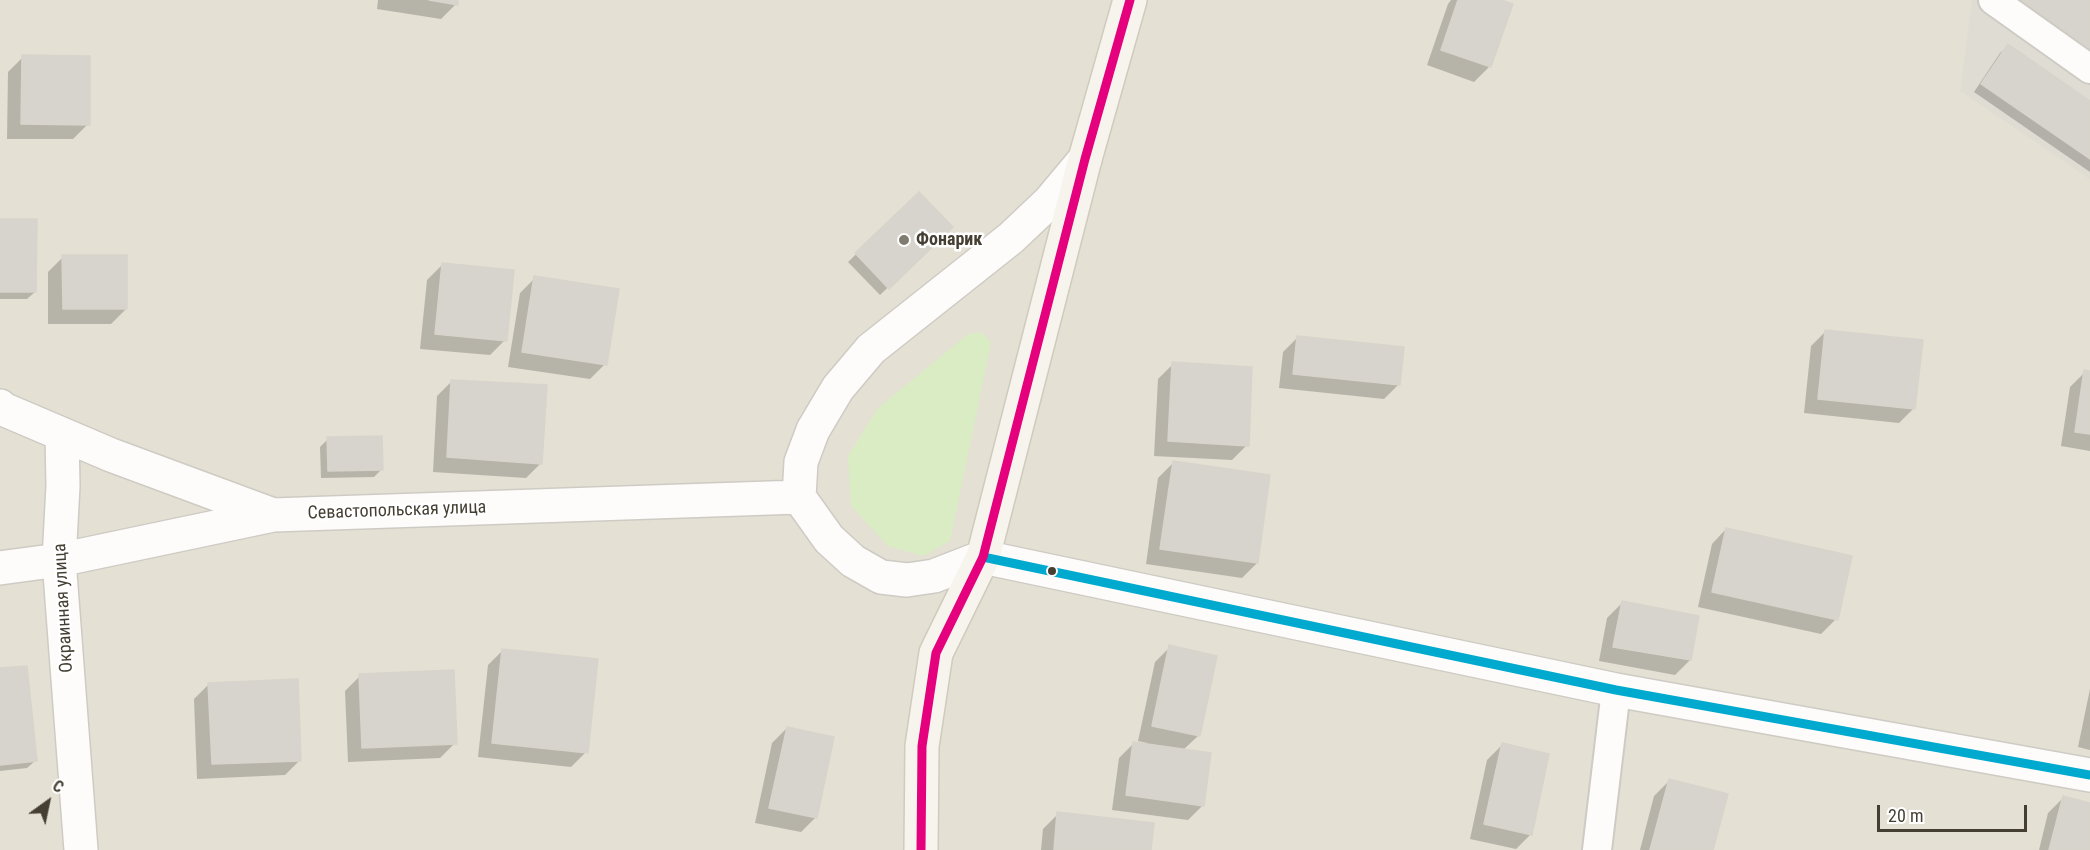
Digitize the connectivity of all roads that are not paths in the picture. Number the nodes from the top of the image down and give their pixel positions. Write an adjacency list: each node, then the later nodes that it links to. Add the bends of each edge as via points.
1 (1130, 0): 4 (street)
2 (1993, 0): 3 (lane)
3 (2090, 69)
4 (1085, 159): 7 (street, via 1049,202 1011,238 871,349 851,372 813,430 801,462); 9 (street)
5 (0, 406): 6 (street)
6 (62, 434): 8 (street); 10 (street, Окраинная улица)
7 (799, 497): 8 (street, Севастопольская улица); 9 (street, via 829,539 853,561 881,577 907,580 934,576)
8 (273, 515): 10 (street, Севастопольская улица)
9 (983, 557): 12 (street); 15 (street, via 936,653 922,746)
10 (59, 560): 11 (street, Севастопольская улица); 14 (street, Окраинная улица)
11 (0, 568)
12 (1616, 690): 13 (street); 16 (lane)
13 (2090, 775)
14 (81, 850)
15 (921, 850)
16 (1597, 850)

